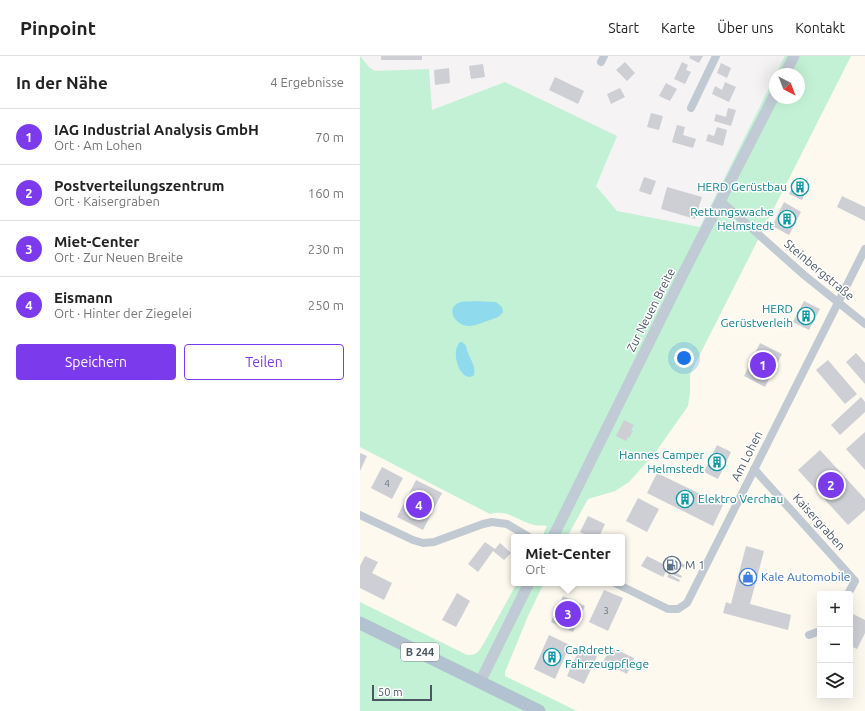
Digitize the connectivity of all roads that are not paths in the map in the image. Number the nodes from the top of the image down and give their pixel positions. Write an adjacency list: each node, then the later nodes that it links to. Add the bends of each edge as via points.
1 (716, 56): 5 (street)
2 (794, 56): 3 (street)
3 (788, 68)
4 (770, 104): 6 (street, Zur Neuen Breite)
5 (690, 108)
6 (721, 201): 8 (street, Steinbergstraße); 13 (street, Zur Neuen Breite)
7 (865, 249): 8 (street, Am Lohen)
8 (838, 303): 9 (street, Steinbergstraße); 10 (street, Am Lohen)
9 (865, 324)
10 (754, 469): 15 (street, Am Lohen, via 687,603 678,609 668,609); 16 (street, Kaisergraben, via 856,581)
11 (360, 515): 12 (street, via 423,543 434,542 492,522 507,524)
12 (524, 534)
13 (554, 534)
14 (528, 586): 20 (street)
15 (621, 586)
16 (850, 591)
17 (360, 623): 20 (main road, B 244)
18 (817, 632): 19 (street)
19 (809, 635)
20 (480, 682): 21 (main road, B 244)
21 (539, 711)

